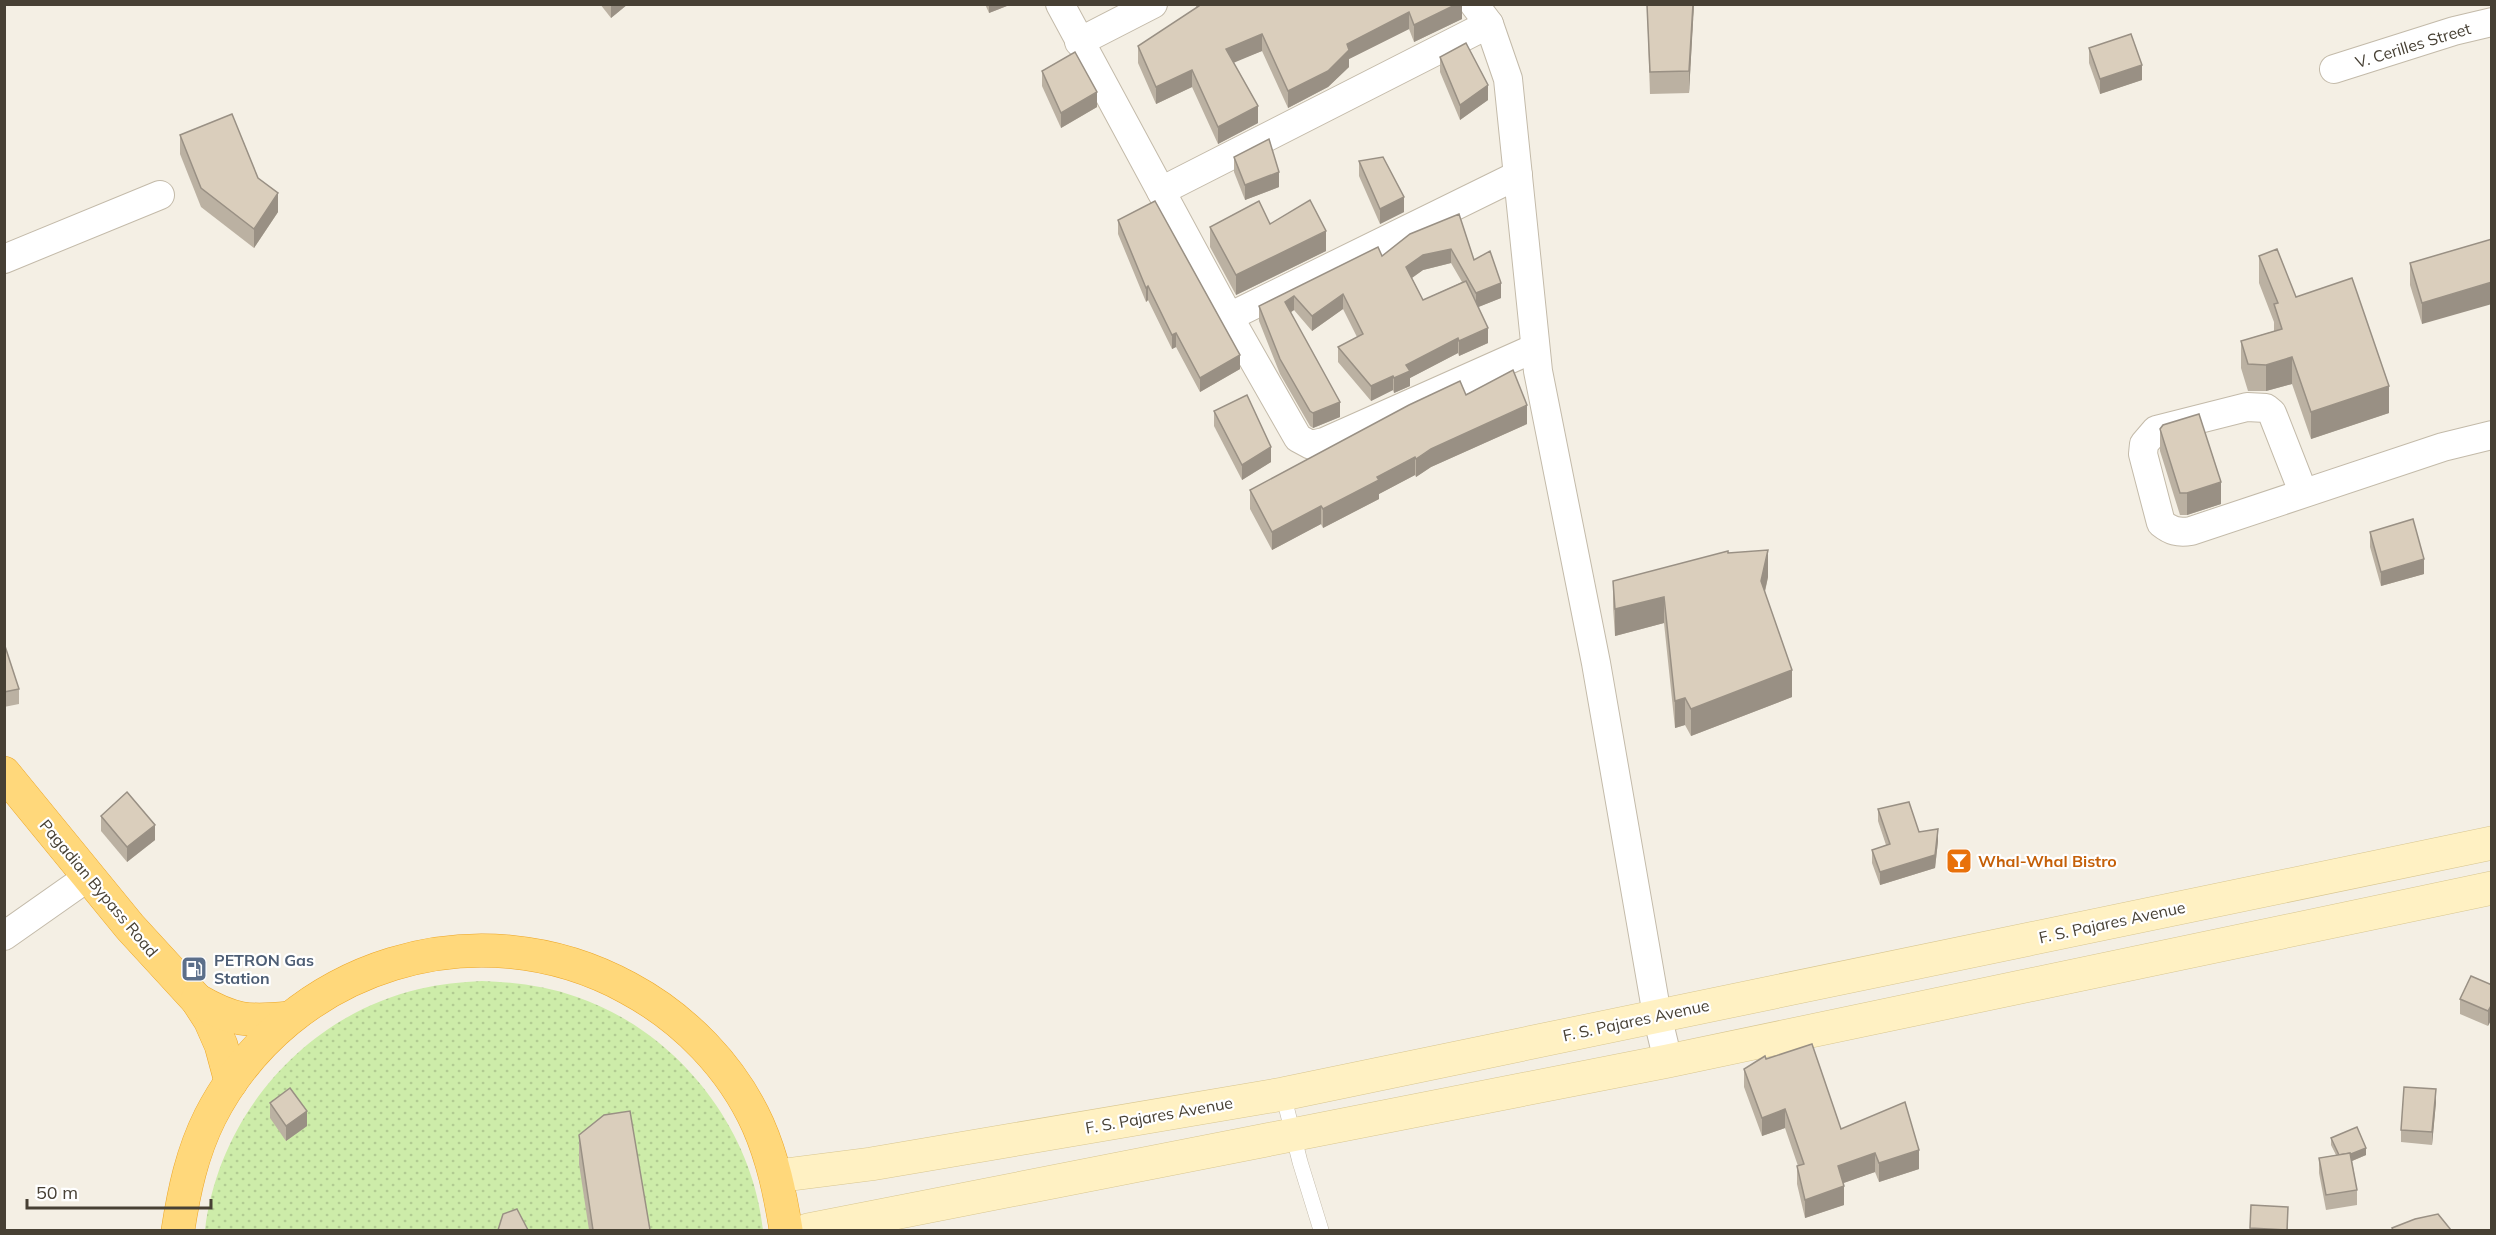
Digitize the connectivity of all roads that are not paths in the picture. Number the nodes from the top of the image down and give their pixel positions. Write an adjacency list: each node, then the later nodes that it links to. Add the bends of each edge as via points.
1 (1060, 4): 5 (street)
2 (1153, 4): 5 (street)
3 (1481, 14): 7 (street, via 1508,79); 8 (street)
4 (2492, 22): 6 (street, V. Cerilles Street)
5 (1079, 42): 8 (street)
6 (2334, 69)
7 (1518, 175): 11 (street); 12 (street)
8 (1161, 191): 11 (street)
9 (160, 195): 10 (street)
10 (4, 259)
11 (1229, 317): 12 (street, via 1291,428 1298,438 1311,444)
12 (1535, 348): 23 (street, via 1596,663)
13 (2492, 435): 14 (street)
14 (2303, 492): 14 (street, via 2272,413 2266,408 2247,407 2156,430 2144,444 2143,454 2161,523 2179,533)
15 (4, 773): 17 (highway, Pagadian Bypass Road)
16 (2492, 843): 20 (main road, F. S. Pajares Avenue)
17 (88, 877): 19 (street); 21 (highway, Pagadian Bypass Road)
18 (2492, 888): 22 (main road)
19 (4, 936)
20 (1921, 962): 22 (main road); 23 (main road, F. S. Pajares Avenue)
21 (196, 1000): 24 (highway, Pagadian Bypass Road, via 252,1021); 26 (highway, Pagadian Bypass Road, via 221,1045)
22 (1931, 1006): 25 (main road)
23 (1657, 1015): 25 (street); 27 (main road, F. S. Pajares Avenue)
24 (289, 1018): 26 (highway); 29 (highway, via 335,987 376,969 439,952 495,949 549,956 581,966 602,973 650,1000 694,1034 730,1076 758,1124)
25 (1668, 1061): 28 (main road)
26 (231, 1082): 30 (highway, via 194,1154)
27 (1283, 1094): 28 (lane); 29 (main road, F. S. Pajares Avenue, via 871,1164)
28 (1293, 1136): 32 (main road); 33 (lane)
29 (777, 1176): 31 (highway)
30 (178, 1230)
31 (786, 1230)
32 (808, 1230)
33 (1321, 1230)

